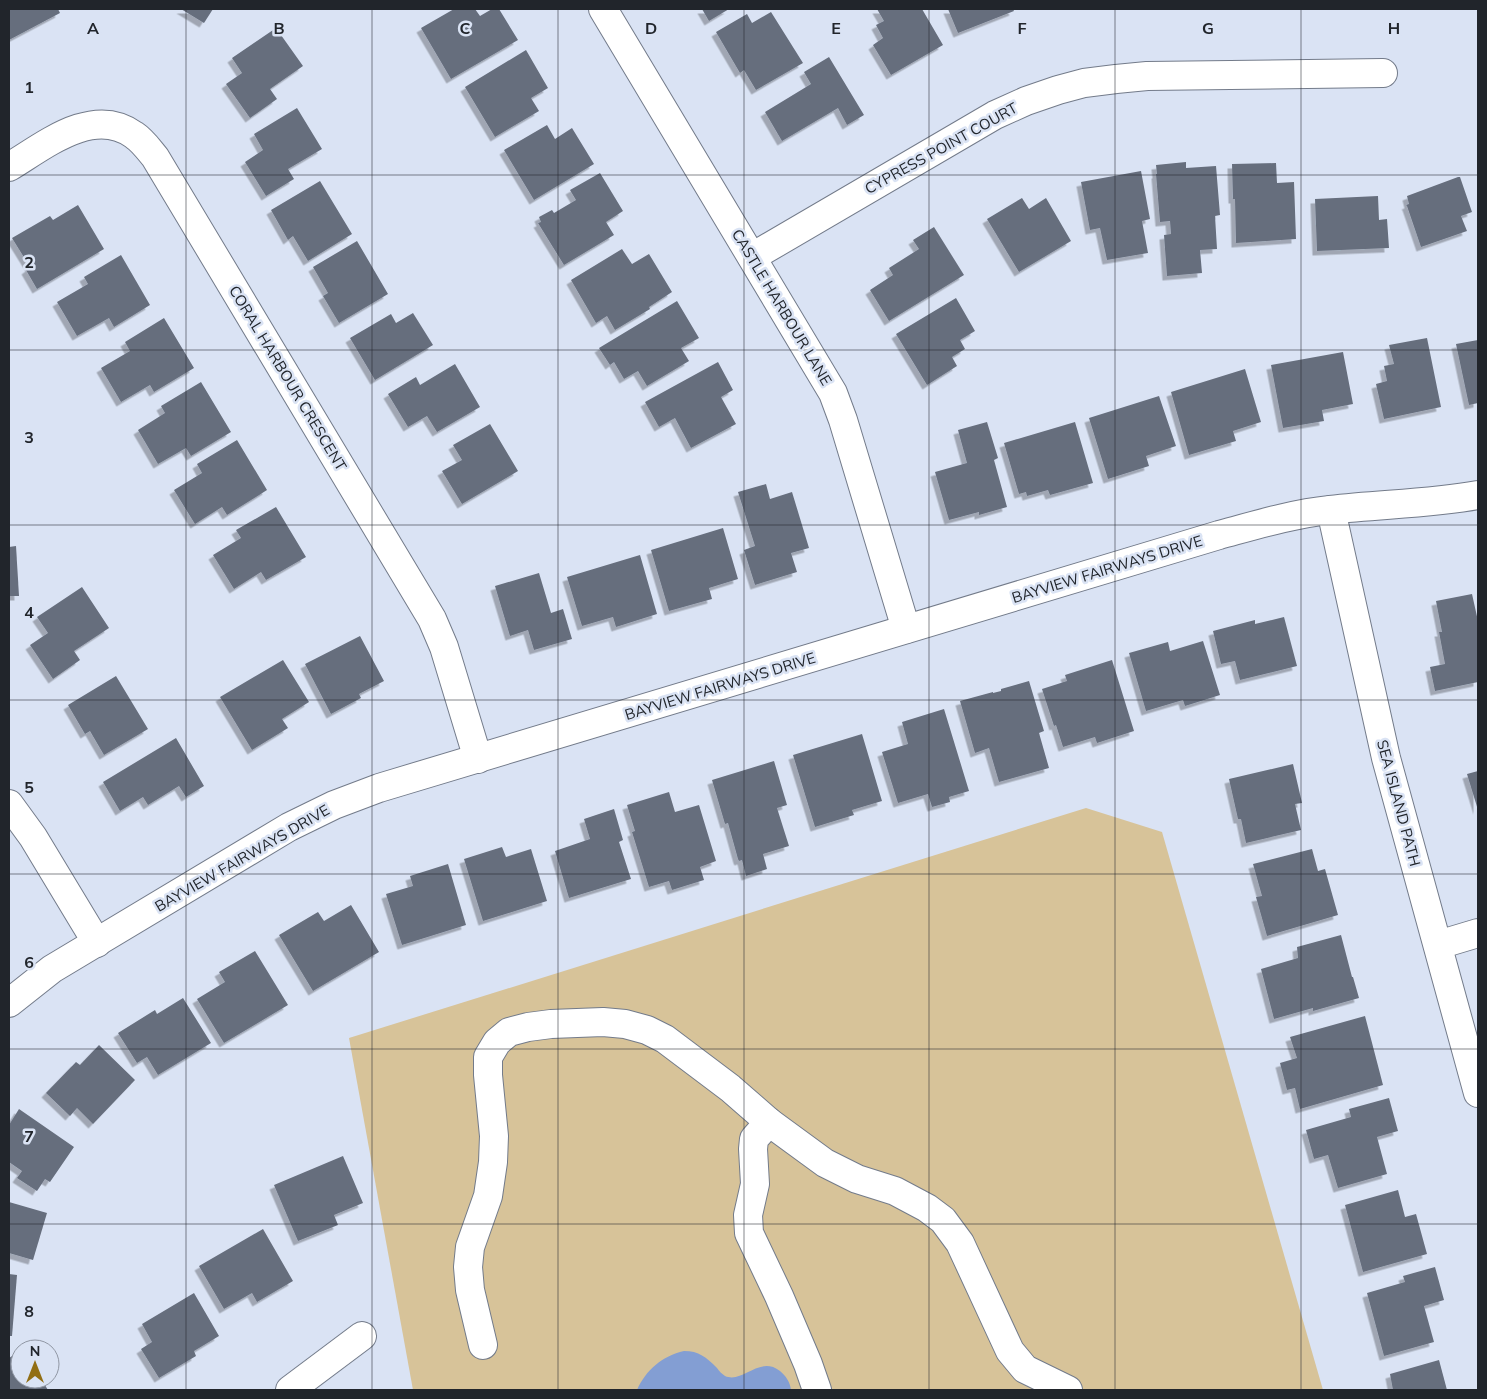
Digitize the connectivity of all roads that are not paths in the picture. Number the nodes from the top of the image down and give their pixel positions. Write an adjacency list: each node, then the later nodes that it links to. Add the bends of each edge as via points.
1 (604, 9): 4 (street, CASTLE HARBOUR LANE)
2 (1383, 73): 4 (street, CYPRESS POINT COURT, via 1147,76 1092,82 1058,90 978,124)
3 (9, 167): 8 (street, CORAL HARBOUR CRESCENT, via 78,128 95,125 123,128 156,157 432,619)
4 (752, 257): 7 (street, CASTLE HARBOUR LANE, via 833,393)
5 (1478, 495): 6 (street, BAYVIEW FAIRWAYS DRIVE)
6 (1331, 510): 7 (street, BAYVIEW FAIRWAYS DRIVE, via 1276,519); 12 (street, SEA ISLAND PATH, via 1386,758)
7 (906, 629): 8 (street, BAYVIEW FAIRWAYS DRIVE)
8 (478, 759): 11 (street, BAYVIEW FAIRWAYS DRIVE, via 379,788 327,808)
9 (9, 804): 11 (street, via 34,837)
10 (1478, 933): 12 (street)
11 (97, 943): 13 (street, BAYVIEW FAIRWAYS DRIVE, via 52,969)
12 (1438, 945): 14 (street, SEA ISLAND PATH)
13 (9, 1003)
14 (1478, 1093)
15 (769, 1122): 17 (street, via 696,1062 648,1030 603,1022 528,1026 508,1032 488,1057 493,1162 488,1196 470,1247 468,1267); 19 (street, via 754,1139 755,1184 748,1215 749,1233); 20 (street, via 824,1163 857,1179 895,1191 943,1220 960,1244 1010,1351 1025,1369)
16 (362, 1336): 18 (street)
17 (483, 1345)
18 (290, 1390)
19 (817, 1390)
20 (1068, 1390)

